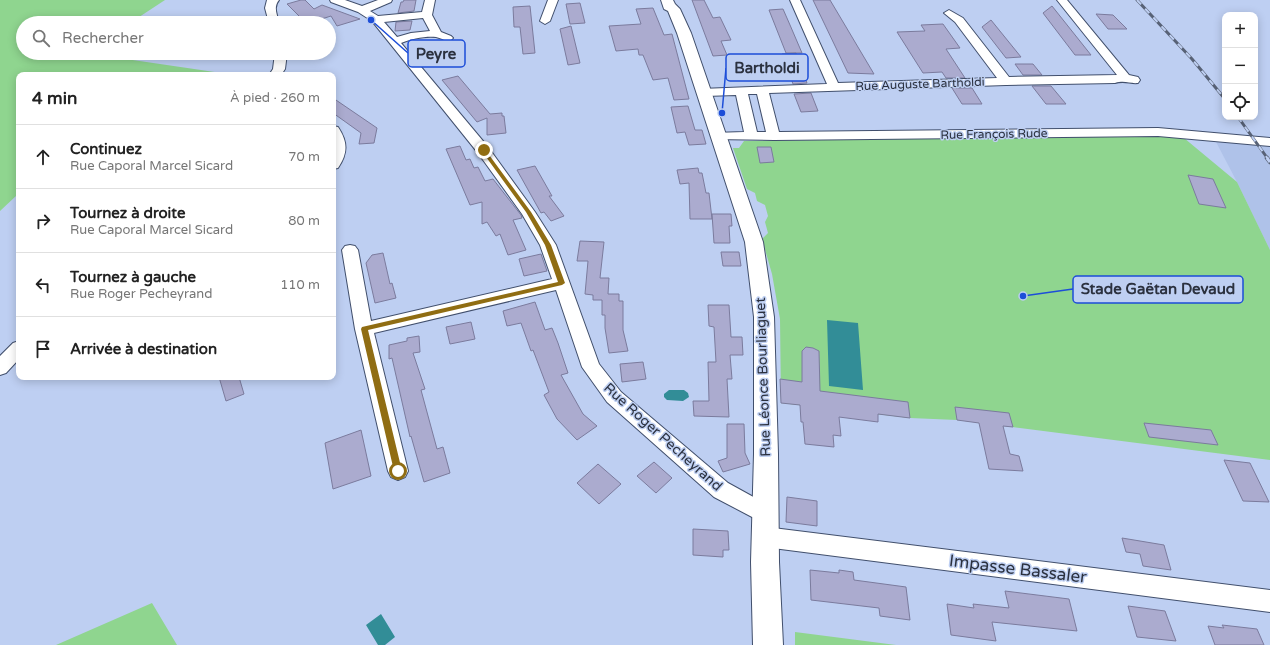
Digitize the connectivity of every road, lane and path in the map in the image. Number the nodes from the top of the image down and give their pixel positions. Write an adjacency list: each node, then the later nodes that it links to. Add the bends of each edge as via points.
1 (274, 0): 11 (street, via 270,8)
2 (334, 0): 10 (street, Rue Roger Pecheyrand)
3 (387, 0): 10 (street)
4 (430, 0): 12 (street)
5 (553, 0): 13 (street)
6 (795, 0): 20 (street)
7 (1062, 0): 19 (street, Rue Auguste Bartholdi, via 1129,79)
8 (672, 3): 23 (main road, Rue Léonce Bourliaguet)
9 (949, 13): 19 (street, via 959,20)
10 (371, 15): 12 (street); 16 (street, Rue Roger Pecheyrand)
11 (272, 16)
12 (427, 16): 14 (street)
13 (545, 21)
14 (436, 34): 15 (street); 16 (street, via 411,36)
15 (448, 38)
16 (395, 41): 31 (street, Rue Roger Pecheyrand, via 484,150 528,212 548,245)
17 (281, 60): 18 (street)
18 (277, 72)
19 (1006, 81): 20 (street, Rue Auguste Bartholdi)
20 (834, 87): 22 (street, Rue Auguste Bartholdi)
21 (741, 90): 22 (street, Rue Auguste Bartholdi); 23 (street, Rue Auguste Bartholdi); 26 (street)
22 (762, 90): 27 (street)
23 (705, 92): 25 (main road, Rue Léonce Bourliaguet)
24 (336, 134): 29 (street, via 340,146 339,158)
25 (718, 136): 26 (street, Rue François Rude); 36 (main road, Rue Léonce Bourliaguet, via 754,242 762,302)
26 (751, 136): 27 (street, Rue François Rude)
27 (774, 136): 28 (street, Rue François Rude, via 1158,132)
28 (1270, 142)
29 (336, 162)
30 (350, 250): 32 (street)
31 (562, 283): 32 (street); 36 (street, Rue Roger Pecheyrand, via 591,367 603,385 721,490 754,508)
32 (364, 329): 35 (street)
33 (16, 351): 34 (street)
34 (0, 368)
35 (398, 471)
36 (765, 522): 37 (street, Impasse Bassaler); 38 (main road, Rue Léonce Bourliaguet)
37 (1270, 601)
38 (768, 645)

